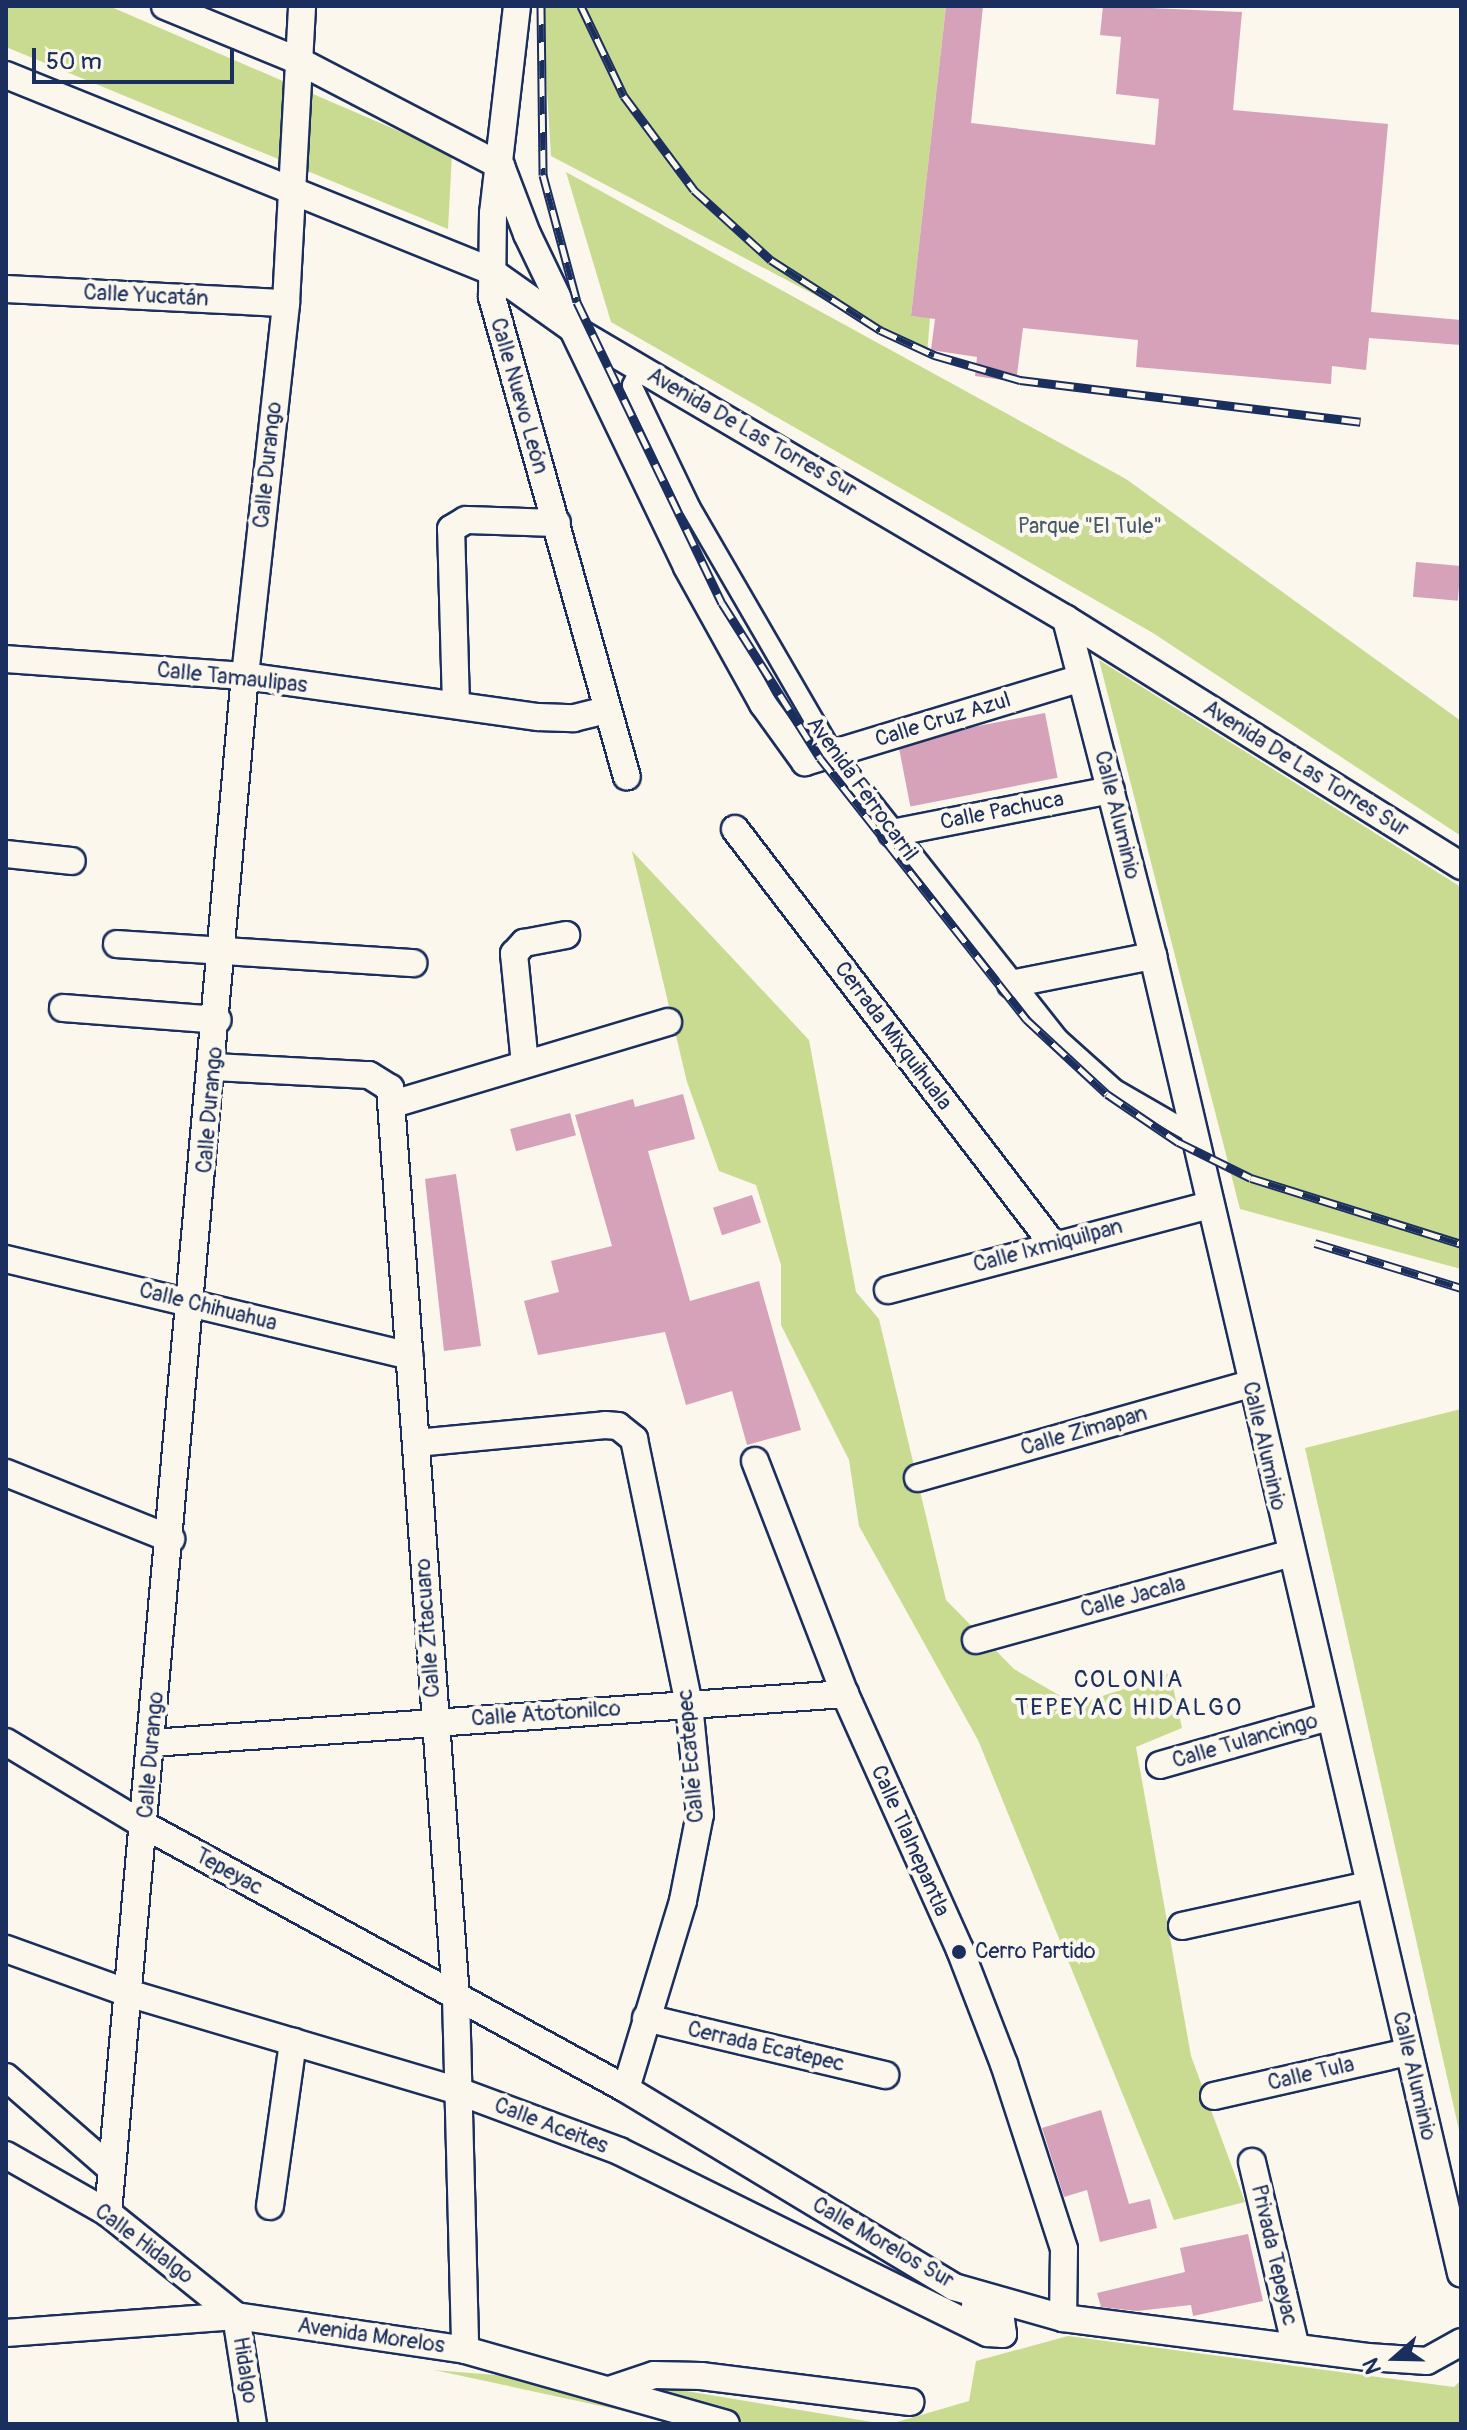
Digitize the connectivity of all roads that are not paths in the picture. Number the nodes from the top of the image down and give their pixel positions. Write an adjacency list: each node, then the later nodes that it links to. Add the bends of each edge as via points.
1 (165, 6): 4 (street)
2 (302, 6): 4 (street, Calle Durango)
3 (517, 6): 6 (street, Calle Nuevo León)
4 (299, 61): 6 (street); 7 (street, Calle Durango)
5 (6, 75): 7 (street, Avenida De Las Torres Sur)
6 (501, 166): 8 (street, Calle Nuevo León); 11 (street, Avenida Ferrocarril)
7 (291, 193): 8 (street, Avenida De Las Torres Sur); 10 (street, Calle Durango)
8 (491, 271): 11 (street, Avenida De Las Torres Sur); 13 (street, Calle Nuevo León, via 496,321)
9 (6, 289): 10 (street, Calle Yucatán)
10 (286, 303): 16 (street, Calle Durango)
11 (573, 329): 12 (street, Avenida De Las Torres Sur); 21 (street, Avenida Ferrocarril, via 687,567 763,704)
12 (640, 368): 14 (street, Avenida De Las Torres Sur); 20 (street, Avenida Ferrocarril, via 632,385 691,508)
13 (557, 523): 18 (street, via 466,520 451,529); 19 (street, Calle Nuevo León)
14 (1066, 619): 17 (street, Calle Aluminio); 28 (street, Avenida De Las Torres Sur)
15 (6, 659): 16 (street, Calle Tamaulipas)
16 (245, 676): 18 (street, Calle Tamaulipas); 31 (street, Calle Durango)
17 (1081, 678): 20 (street, Calle Cruz Azul); 23 (street, Calle Aluminio)
18 (456, 705): 19 (street, Calle Tamaulipas, via 563,718)
19 (607, 710): 22 (street, Calle Nuevo León)
20 (833, 753): 21 (street, Calle Cruz Azul); 25 (street, Avenida Ferrocarril)
21 (805, 762)
22 (627, 776)
23 (1111, 790): 25 (street, Calle Pachuca); 32 (street, Calle Aluminio)
24 (735, 829): 43 (street, Cerrada Mixquihuala)
25 (892, 833): 34 (street, Avenida Ferrocarril)
26 (6, 854): 27 (street)
27 (72, 861)
28 (1461, 866)
29 (566, 935): 38 (street, via 524,943 514,954)
30 (117, 944): 31 (street)
31 (224, 949): 33 (street); 36 (street, Calle Durango)
32 (1153, 956): 34 (street); 41 (street, Calle Aluminio)
33 (413, 963)
34 (1011, 984): 41 (street, Avenida Ferrocarril, via 1115,1089)
35 (63, 1008): 36 (street)
36 (218, 1020): 39 (street, Calle Durango)
37 (668, 1022): 38 (street)
38 (525, 1064): 40 (street)
39 (214, 1067): 40 (street, via 376,1076 390,1088); 46 (street, Calle Durango)
40 (393, 1104): 47 (street, Calle Zitacuaro)
41 (1193, 1134): 42 (street, Calle Aluminio)
42 (1210, 1205): 43 (street, Calle Ixmiquilpan); 48 (street, Calle Aluminio)
43 (1052, 1243): 45 (street, Calle Ixmiquilpan)
44 (6, 1259): 46 (street, Calle Chihuahua)
45 (888, 1290)
46 (194, 1303): 47 (street, Calle Chihuahua); 53 (street, Calle Durango)
47 (410, 1356): 49 (street, Calle Zitacuaro)
48 (1250, 1384): 52 (street, Calle Zimapan); 54 (street, Calle Aluminio)
49 (416, 1443): 57 (street, Calle Ecatepec, via 618,1426 634,1439); 59 (street, Calle Zitacuaro)
50 (755, 1461): 56 (street, Calle Tlalnepantla)
51 (6, 1473): 53 (street)
52 (918, 1478)
53 (171, 1539): 61 (street, Calle Durango)
54 (1289, 1554): 55 (street, Calle Jacala); 58 (street, Calle Aluminio)
55 (976, 1640)
56 (845, 1694): 57 (street, Calle Atotonilco); 85 (street, Calle Tlalnepantla, via 960,1950 1004,2064 1064,2249)
57 (689, 1704): 59 (street, Calle Atotonilco); 69 (street, Calle Ecatepec, via 698,1836)
58 (1329, 1717): 62 (street, Calle Tulancingo); 64 (street, Calle Aluminio)
59 (434, 1722): 61 (street, Calle Atotonilco); 68 (street, Calle Zitacuaro)
60 (6, 1742): 63 (street, Tepeyac)
61 (151, 1743): 63 (street, Calle Durango)
62 (1160, 1765)
63 (144, 1825): 67 (street, Calle Durango); 68 (street, Tepeyac)
64 (1368, 1885): 65 (street); 71 (street, Calle Aluminio)
65 (1182, 1926)
66 (6, 1949): 67 (street, Calle Aceites)
67 (131, 1994): 70 (street, Calle Aceites); 79 (street, Calle Durango)
68 (456, 1997): 74 (street, Calle Morelos Sur); 75 (street, Calle Zitacuaro)
69 (646, 2018): 72 (street, Cerrada Ecatepec); 74 (street, Calle Ecatepec)
70 (293, 2042): 75 (street, Calle Aceites); 80 (street)
71 (1407, 2052): 76 (street, Calle Tula); 82 (street, Calle Aluminio)
72 (885, 2075)
73 (6, 2077): 79 (street)
74 (626, 2089): 83 (street, Calle Morelos Sur)
75 (458, 2091): 83 (street, Calle Aceites, via 619,2151 988,2333 1003,2334 1001,2320); 89 (street, Calle Zitacuaro)
76 (1214, 2096)
77 (6, 2155): 81 (street, Calle Hidalgo)
78 (1252, 2162): 87 (street, Privada Tepeyac)
79 (108, 2166): 81 (street, Calle Durango)
80 (270, 2206)
81 (108, 2213): 84 (street, Calle Hidalgo)
82 (1461, 2273)
83 (954, 2287): 85 (street, Calle Morelos Sur)
84 (236, 2316): 86 (street, Avenida Morelos); 89 (street, Avenida Morelos); 92 (street, Hidalgo)
85 (1063, 2318): 87 (street, Calle Morelos Sur)
86 (6, 2333)
87 (1296, 2348): 88 (street, Calle Morelos Sur, via 1408,2361)
88 (1456, 2348)
89 (465, 2350): 90 (street, Avenida Morelos)
90 (612, 2389): 91 (street, via 654,2375 701,2376); 93 (street, Avenida Morelos)
91 (910, 2402)
92 (253, 2424)
93 (726, 2424)

